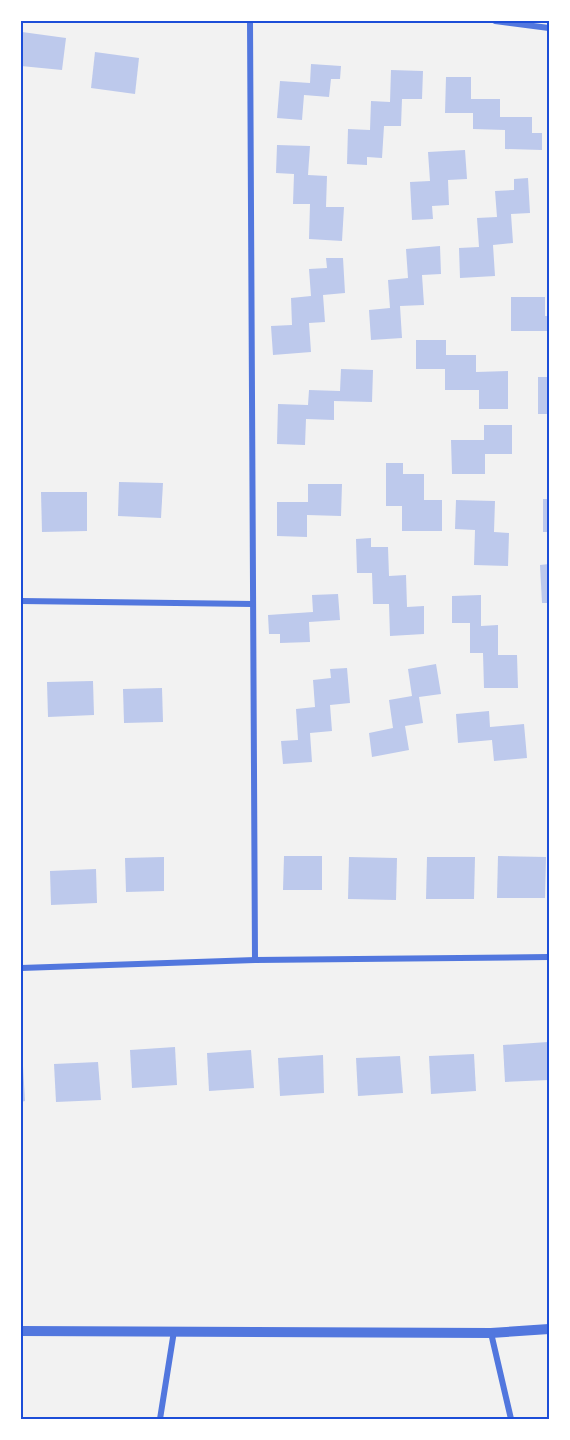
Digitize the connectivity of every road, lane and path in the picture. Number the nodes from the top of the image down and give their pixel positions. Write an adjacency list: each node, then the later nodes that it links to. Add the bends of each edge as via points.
1 (250, 21): 5 (street)
2 (495, 21): 3 (street)
3 (549, 28)
4 (21, 601): 5 (street)
5 (254, 604): 7 (street)
6 (549, 957): 7 (street)
7 (255, 960): 8 (street)
8 (21, 968)
9 (549, 1329): 12 (street)
10 (21, 1330): 11 (street)
11 (174, 1331): 12 (street); 13 (street)
12 (491, 1333): 14 (street)
13 (160, 1419)
14 (511, 1419)

